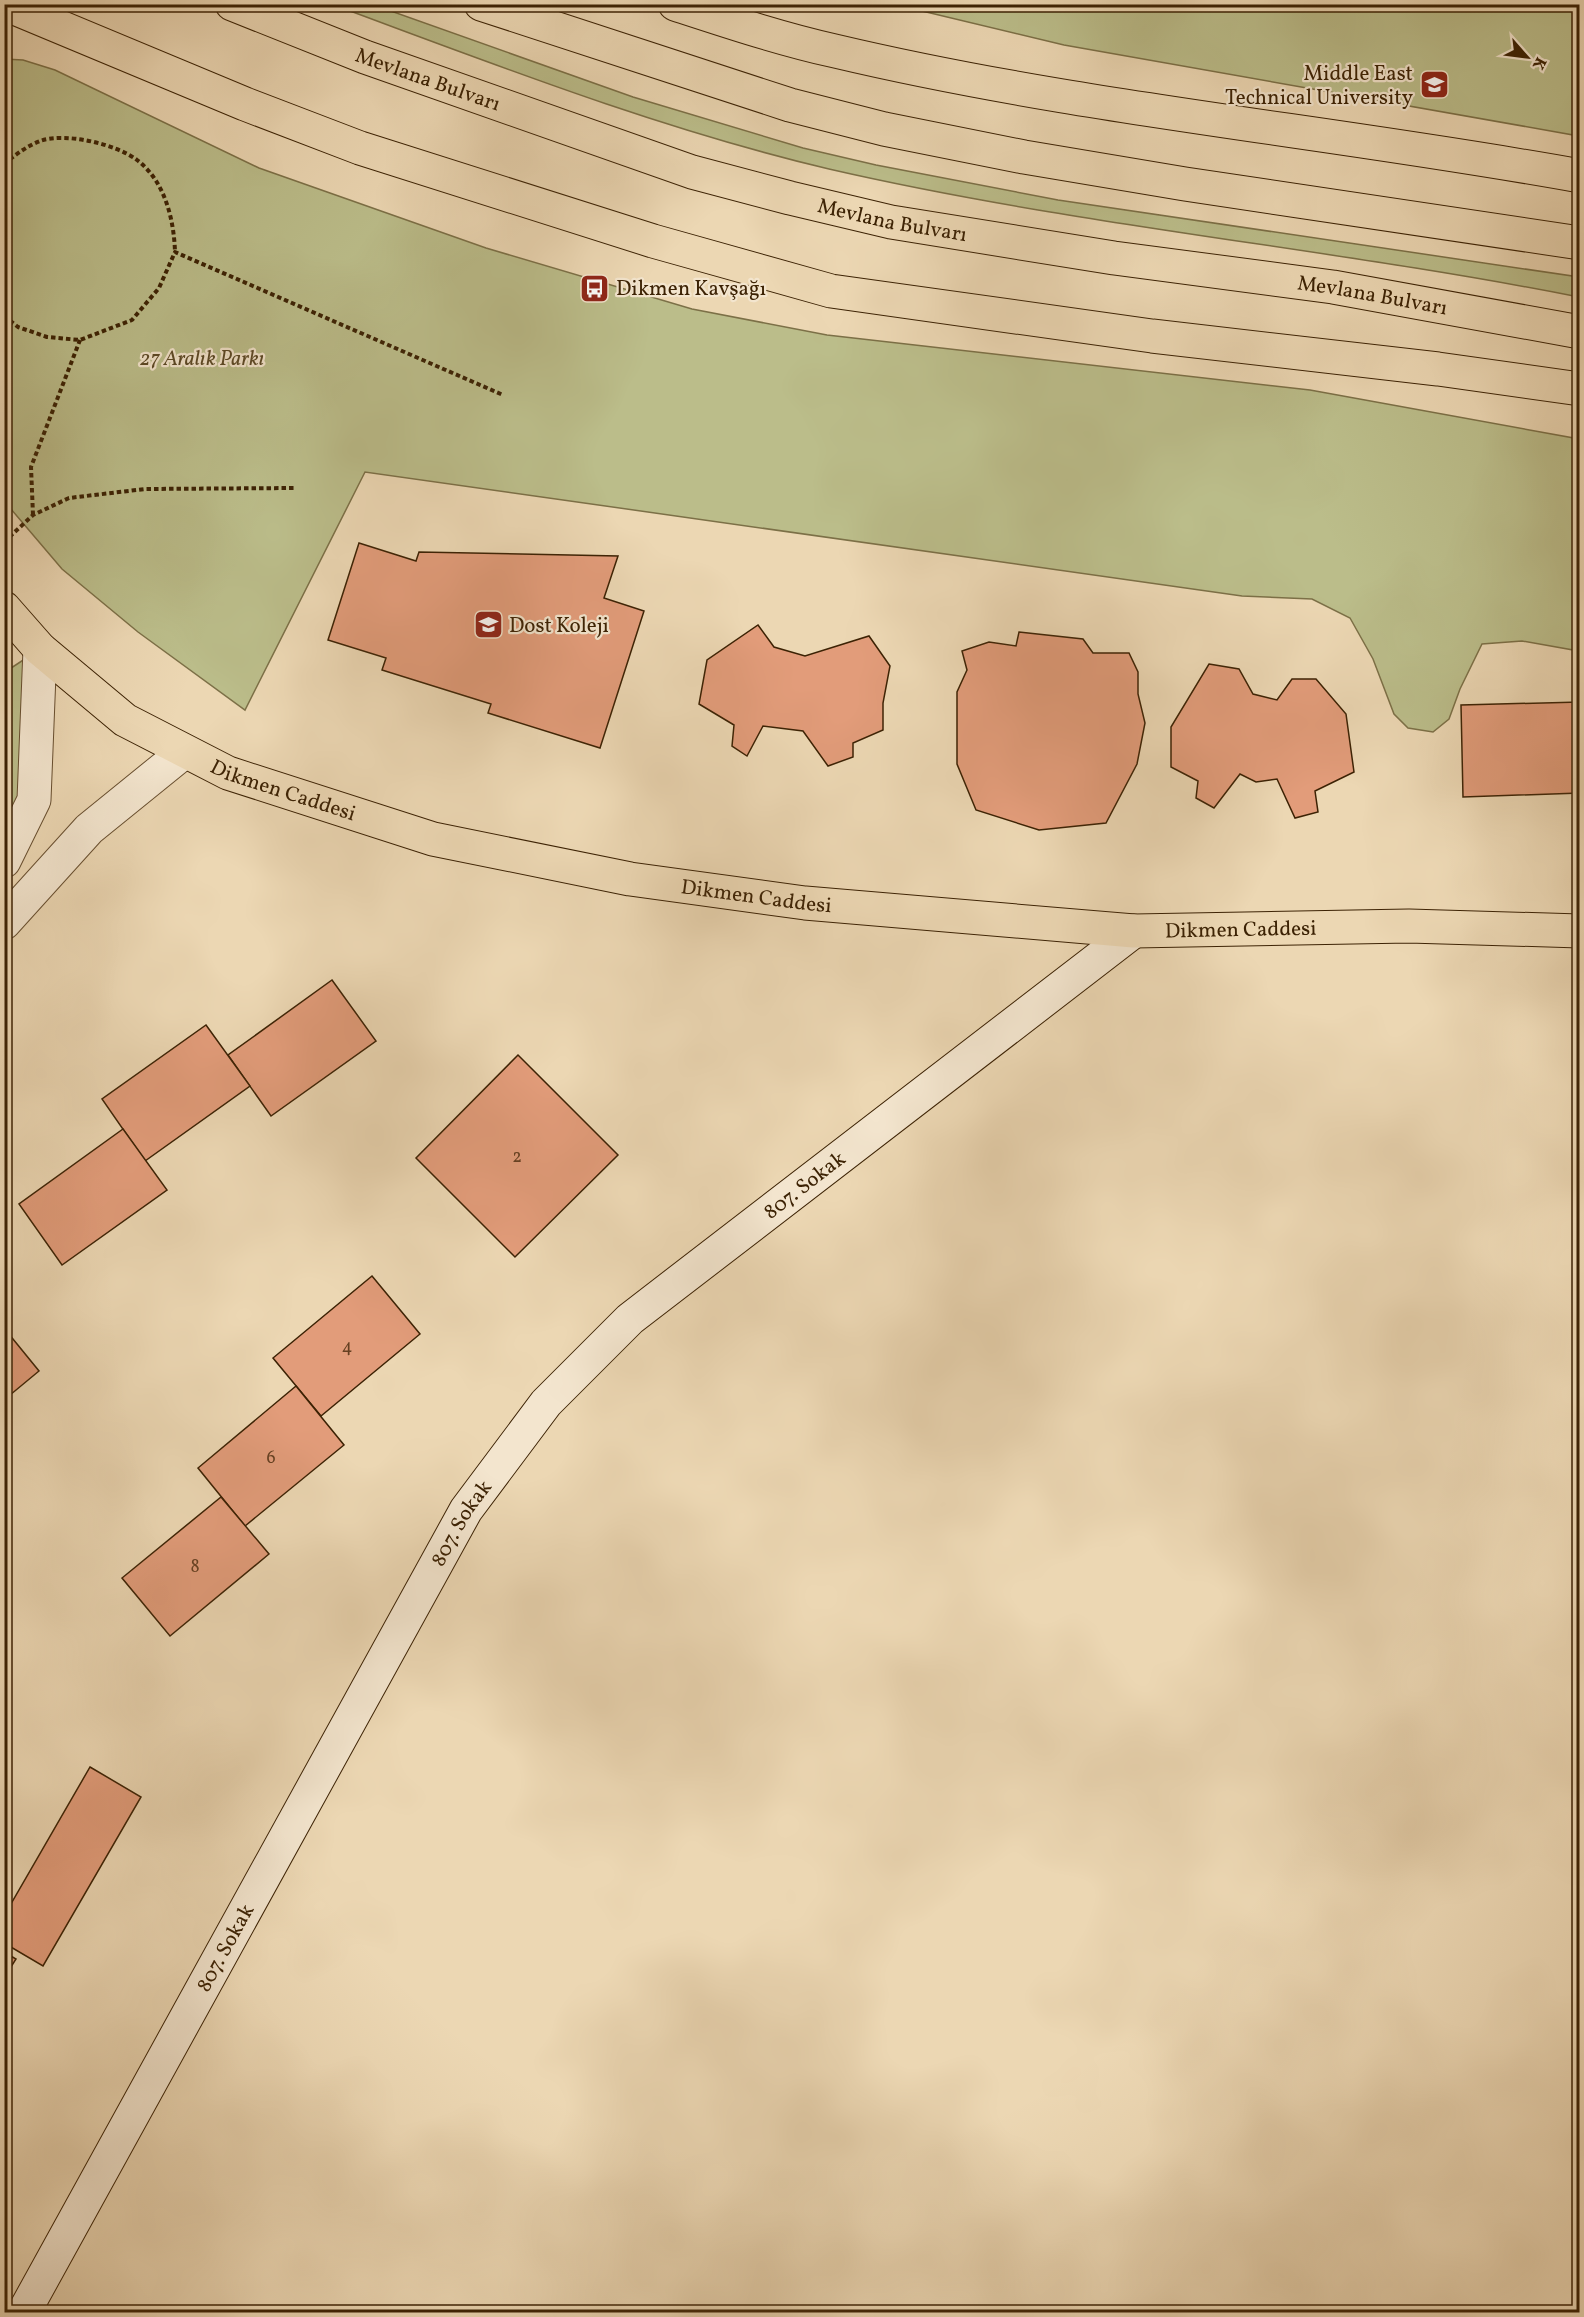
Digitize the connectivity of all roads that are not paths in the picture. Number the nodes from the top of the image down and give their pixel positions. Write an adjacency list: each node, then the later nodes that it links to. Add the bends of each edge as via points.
1 (232, 4): 7 (main road, Mevlana Bulvarı, via 365,57 669,164 790,198 891,222 1114,258 1333,287)
2 (481, 4): 6 (main road, via 790,105 885,129 1162,180)
3 (675, 4): 5 (main road, via 833,51 967,80)
4 (23, 10): 8 (main road, via 360,148 642,238 831,291)
5 (1580, 176)
6 (1580, 243)
7 (1580, 332)
8 (1580, 389)
9 (4, 608): 10 (main road, Dikmen Caddesi)
10 (40, 649): 11 (main road, Dikmen Caddesi, via 124,720); 12 (main road, via 33,800)
11 (184, 752): 13 (main road, via 89,829); 14 (main road, Dikmen Caddesi, via 228,773 434,839 630,879 806,903)
12 (4, 861)
13 (4, 923)
14 (1134, 931): 15 (main road, Dikmen Caddesi, via 1408,926); 16 (main road, 807. Sokak, via 630,1319 546,1403 466,1510)
15 (1580, 931)
16 (24, 2313)

